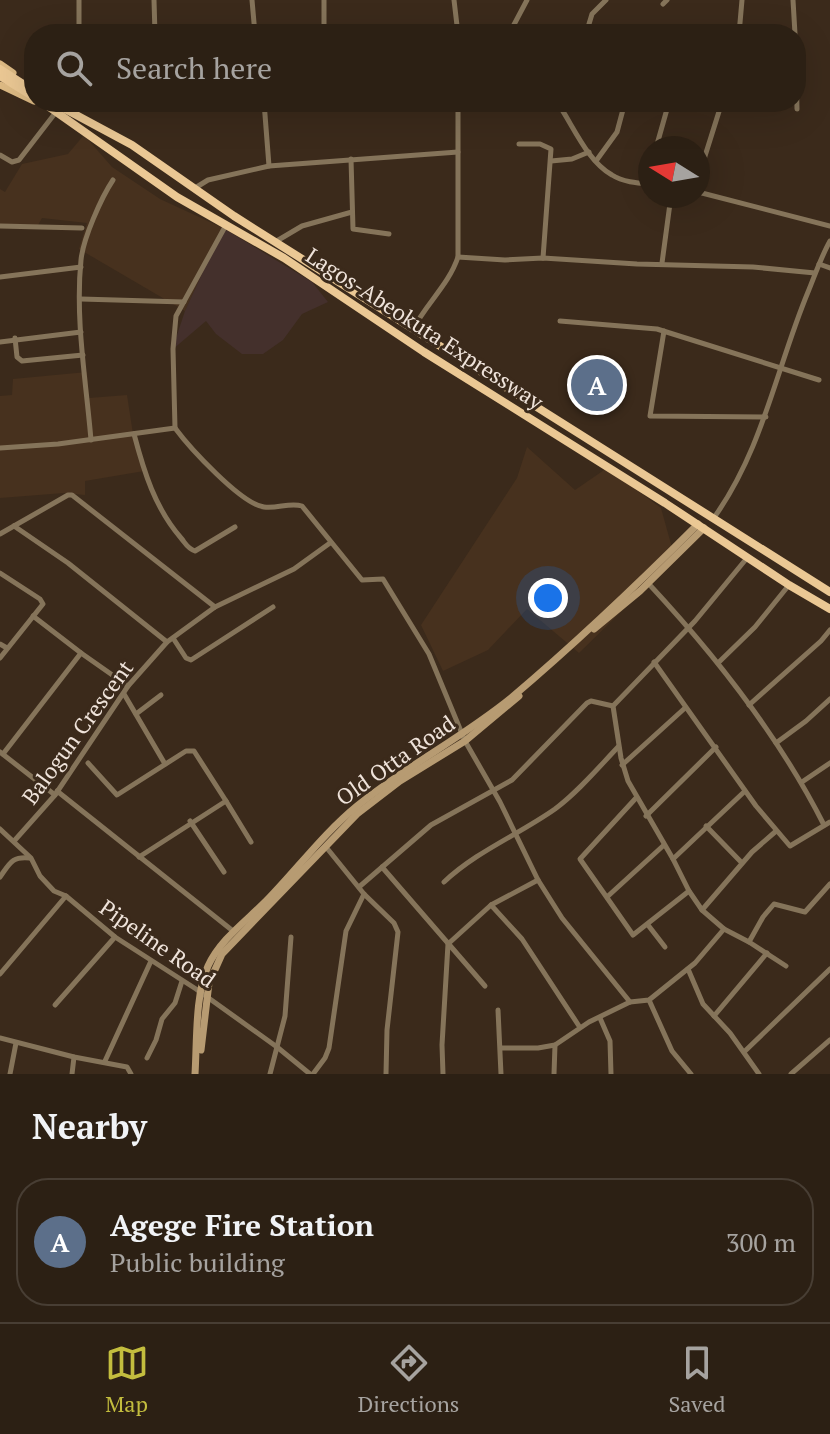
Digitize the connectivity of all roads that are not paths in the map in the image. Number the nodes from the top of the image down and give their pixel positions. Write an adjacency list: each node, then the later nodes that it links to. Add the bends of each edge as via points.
1 (79, 0): 10 (street)
2 (154, 0): 11 (street)
3 (252, 0): 12 (street)
4 (324, 0): 13 (street)
5 (454, 0): 14 (street)
6 (527, 0): 15 (street)
7 (606, 0): 16 (street)
8 (742, 0): 17 (street)
9 (793, 0): 18 (street)
10 (79, 24)
11 (155, 24)
12 (254, 24)
13 (324, 24)
14 (457, 24)
15 (514, 24)
16 (590, 24)
17 (740, 24)
18 (794, 24)
19 (0, 66): 21 (highway)
20 (0, 76): 23 (highway, Lagos-Abeokuta Expressway)
21 (24, 82)
22 (0, 85): 24 (main road)
23 (24, 93)
24 (24, 96)
25 (51, 112): 39 (street, via 19,160)
26 (63, 112): 50 (highway, Lagos-Abeokuta Expressway, via 177,197)
27 (67, 112): 46 (highway, Lagos-Abeokuta Expressway, via 132,145)
28 (265, 112): 43 (street)
29 (458, 112): 37 (street)
30 (566, 112): 38 (street)
31 (622, 112): 42 (street, via 617,132)
32 (666, 112): 34 (street)
33 (719, 112): 35 (street)
34 (659, 136)
35 (710, 139)
36 (519, 144): 41 (street, via 551,149)
37 (458, 152): 40 (street); 57 (street)
38 (589, 152): 41 (street); 42 (street)
39 (0, 155)
40 (351, 159): 43 (street); 49 (street)
41 (551, 161): 58 (street)
42 (596, 161): 45 (street, via 621,180)
43 (269, 166): 46 (street)
44 (113, 180): 61 (street, via 86,241)
45 (638, 182)
46 (195, 188): 56 (highway, Lagos-Abeokuta Expressway)
47 (710, 195): 52 (street)
48 (669, 208): 59 (street)
49 (352, 212): 54 (street, via 353,231); 56 (street, via 302,226)
50 (226, 225): 66 (street); 83 (highway, Lagos-Abeokuta Expressway)
51 (0, 226): 53 (street)
52 (830, 226)
53 (82, 228)
54 (389, 234)
55 (830, 241): 60 (street)
56 (275, 242): 68 (highway, Lagos-Abeokuta Expressway)
57 (458, 257): 58 (street); 68 (street)
58 (543, 258): 59 (street)
59 (662, 263): 63 (street)
60 (819, 264): 62 (street); 63 (street)
61 (81, 267): 64 (street); 65 (street)
62 (830, 268)
63 (815, 273): 74 (street)
64 (0, 277)
65 (81, 299): 66 (street); 70 (street)
66 (184, 302): 77 (street, via 173,328)
67 (560, 321): 69 (street)
68 (413, 329): 81 (highway, Lagos-Abeokuta Expressway)
69 (664, 331): 74 (street); 76 (street, via 650,416)
70 (81, 332): 71 (street); 73 (street)
71 (15, 338): 72 (street); 73 (street, via 19,360)
72 (0, 342)
73 (83, 355): 79 (street)
74 (783, 367): 75 (street); 76 (street)
75 (819, 380)
76 (766, 417): 81 (street, via 739,480)
77 (175, 428): 78 (street); 86 (street, via 195,454 251,502 302,506)
78 (134, 434): 79 (street); 84 (street, via 156,499 186,546 195,551)
79 (91, 440): 80 (street)
80 (1, 447)
81 (713, 519): 91 (highway, Lagos-Abeokuta Expressway)
82 (14, 526): 85 (street); 92 (street, via 68,495 76,497); 98 (street)
83 (701, 526): 87 (highway, Lagos-Abeokuta Expressway); 89 (main road); 113 (main road, Old Otta Road)
84 (235, 527)
85 (0, 534)
86 (330, 543): 92 (street, Balogun Crescent, via 294,569); 113 (street, via 362,580 383,579 429,654)
87 (747, 558): 90 (highway, Lagos-Abeokuta Expressway); 96 (street)
88 (0, 573): 95 (street, via 43,601)
89 (648, 583): 96 (street); 113 (main road)
90 (789, 585): 94 (highway, Lagos-Abeokuta Expressway); 104 (street)
91 (830, 592)
92 (215, 607): 98 (street, Balogun Crescent)
93 (273, 607): 98 (street, via 191,660)
94 (830, 609)
95 (33, 616): 100 (street); 101 (street)
96 (688, 626): 103 (street); 104 (street)
97 (830, 630): 109 (street)
98 (170, 640): 105 (street, Balogun Crescent)
99 (0, 644): 100 (street)
100 (7, 648): 102 (street)
101 (81, 653): 105 (street); 117 (street)
102 (0, 658)
103 (654, 662): 110 (street); 111 (street)
104 (718, 663): 109 (street)
105 (128, 686): 106 (street, Balogun Crescent)
106 (124, 694): 112 (street); 125 (street, Balogun Crescent)
107 (161, 695): 112 (street)
108 (830, 699): 114 (street)
109 (749, 705): 114 (street)
110 (613, 706): 115 (street); 123 (street, via 587,703 526,767)
111 (685, 708): 116 (street); 121 (street)
112 (136, 714): 120 (street)
113 (464, 738): 123 (street); 138 (main road, Old Otta Road, via 369,803); 158 (main road, Old Otta Road, via 357,806)
114 (776, 743): 122 (street)
115 (619, 747): 121 (street); 134 (street, via 564,802)
116 (716, 747): 124 (street); 128 (street)
117 (1, 753): 125 (street)
118 (88, 763): 120 (street, via 117,795)
119 (830, 763): 122 (street)
120 (165, 764): 127 (street, via 194,751)
121 (622, 765): 126 (street)
122 (802, 782): 130 (street)
123 (493, 791): 134 (street); 143 (street, via 431,825)
124 (745, 791): 131 (street); 133 (street)
125 (56, 793): 135 (street, Balogun Crescent); 139 (street)
126 (636, 798): 128 (street); 153 (street, via 580,859)
127 (226, 801): 129 (street); 136 (street)
128 (646, 816): 137 (street)
129 (190, 821): 139 (street); 144 (street)
130 (827, 824): 133 (street, via 792,847)
131 (706, 826): 141 (street); 142 (street)
132 (0, 829): 135 (street, Pipeline Road)
133 (775, 832): 142 (street)
134 (515, 836): 146 (street); 147 (street, via 472,858)
135 (15, 840): 140 (street, Pipeline Road)
136 (251, 842)
137 (664, 845): 141 (street); 153 (street)
138 (324, 846): 149 (street); 172 (main road, Old Otta Road, via 222,954)
139 (139, 857): 158 (street)
140 (31, 858): 145 (street, via 12,861); 152 (street, Pipeline Road, via 44,882)
141 (673, 859): 150 (street)
142 (742, 863): 155 (street)
143 (382, 867): 149 (street); 162 (street)
144 (224, 872)
145 (0, 877)
146 (538, 880): 154 (street); 174 (street)
147 (444, 882)
148 (830, 884): 161 (street, via 805,912 774,904)
149 (359, 887): 151 (street)
150 (689, 891): 155 (street); 156 (street)
151 (364, 894): 195 (street, via 346,931 329,1048); 196 (street, via 398,932)
152 (66, 896): 159 (street, Pipeline Road); 169 (street)
153 (607, 897): 156 (street, via 633,935)
154 (491, 905): 162 (street); 179 (street, via 522,939)
155 (702, 910): 157 (street)
156 (648, 925): 163 (street)
157 (724, 929): 161 (street); 167 (street)
158 (233, 931): 172 (main road, Old Otta Road, via 208,965)
159 (115, 937): 165 (street, Pipeline Road); 175 (street)
160 (291, 937): 184 (street, via 285,1016)
161 (749, 942): 164 (street)
162 (448, 944): 171 (street); 197 (street)
163 (665, 947)
164 (767, 953): 166 (street); 177 (street)
165 (151, 961): 170 (street, Pipeline Road); 189 (street)
166 (786, 966)
167 (688, 969): 173 (street); 177 (street)
168 (830, 969): 186 (street)
169 (0, 974)
170 (182, 981): 172 (street, Pipeline Road); 188 (street)
171 (485, 986)
172 (204, 995): 184 (street, Pipeline Road); 193 (main road, Old Otta Road)
173 (649, 1000): 174 (street); 201 (street, via 672,1051)
174 (630, 1002): 178 (street)
175 (55, 1005)
176 (498, 1010): 185 (street)
177 (714, 1016): 186 (street)
178 (600, 1018): 179 (street); 200 (street, via 610,1041)
179 (579, 1026): 183 (street)
180 (0, 1038): 182 (street)
181 (830, 1040): 203 (street)
182 (16, 1043): 187 (street); 190 (street)
183 (555, 1045): 185 (street); 199 (street)
184 (277, 1047): 194 (street); 195 (street, Pipeline Road)
185 (501, 1048): 198 (street)
186 (744, 1052): 202 (street)
187 (74, 1057): 189 (street); 191 (street)
188 (147, 1058)
189 (105, 1061): 192 (street, via 127,1067)
190 (10, 1074)
191 (72, 1074)
192 (131, 1074)
193 (197, 1074)
194 (270, 1074)
195 (311, 1074)
196 (386, 1074)
197 (443, 1074)
198 (501, 1074)
199 (554, 1074)
200 (611, 1074)
201 (691, 1074)
202 (759, 1074)
203 (791, 1074)

